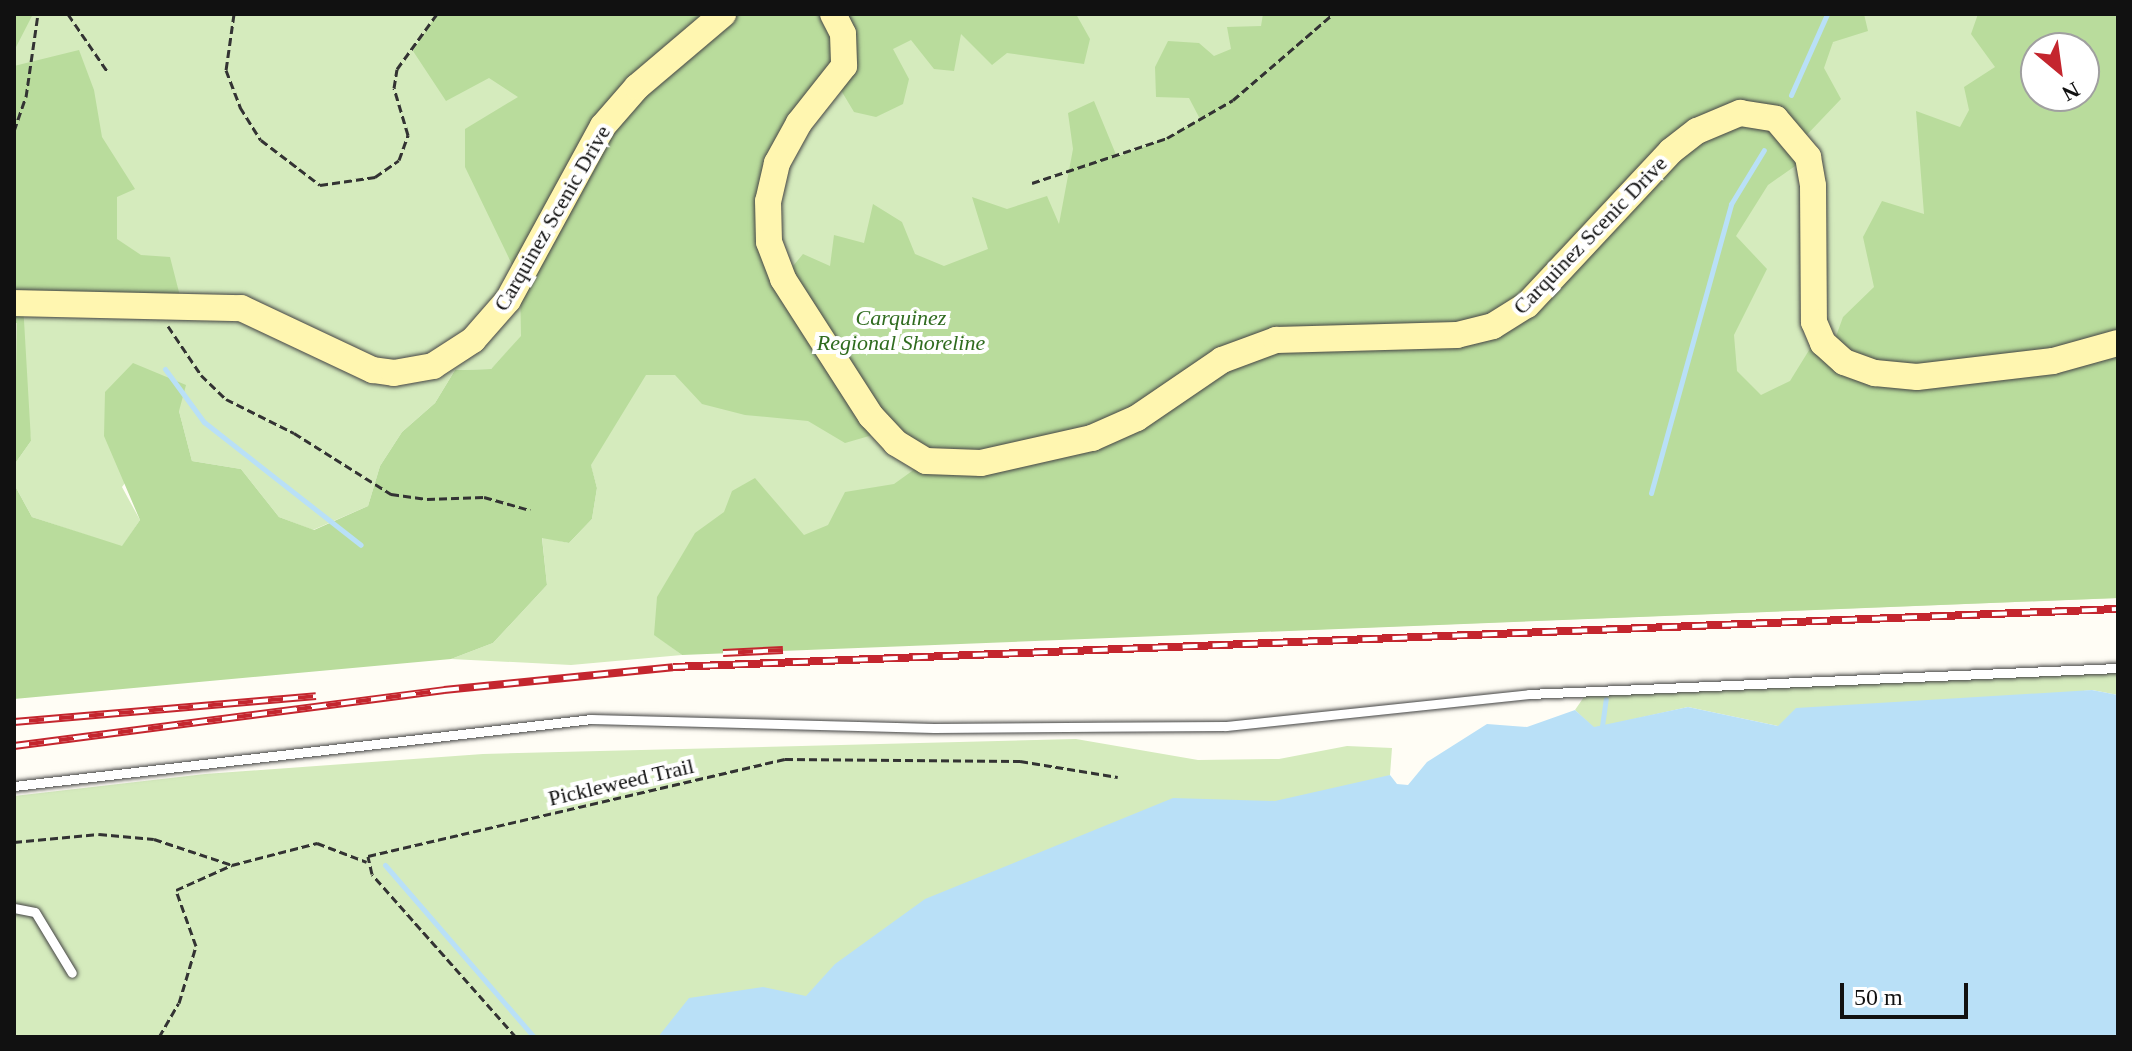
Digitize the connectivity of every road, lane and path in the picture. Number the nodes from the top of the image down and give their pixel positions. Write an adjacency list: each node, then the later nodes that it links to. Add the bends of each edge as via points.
1 (38, 14): 9 (path, via 26,97)
2 (68, 14): 8 (path)
3 (234, 14): 4 (path, via 226,70 240,107 261,140 320,185 375,177 399,160 408,135 394,88 397,69)
4 (437, 14)
5 (723, 14): 11 (street, Carquinez Scenic Drive, via 637,87 603,126 508,300 453,356 413,372 373,370 271,326 206,306)
6 (833, 14): 13 (street, Carquinez Scenic Drive, via 843,34 844,66 799,123 777,163 768,201 769,242 795,300 871,416 896,443 926,461 981,463 1092,438 1137,418 1222,360 1276,340 1457,335 1493,326 1527,305 1671,151 1697,131 1740,113 1776,119 1808,157 1814,322 1823,343 1844,362 1875,373 1917,377 2053,361)
7 (1333, 14): 10 (path, via 1286,49 1233,100 1167,138)
8 (107, 71)
9 (14, 131)
10 (1032, 183)
11 (168, 302): 12 (street, Carquinez Scenic Drive); 14 (path, via 168,326 201,375 226,399 294,433 391,494 484,497)
12 (14, 303)
13 (2118, 343)
14 (530, 510)
15 (2118, 668): 17 (lane, via 1529,694 1226,726 934,728 591,719)
16 (1118, 777): 19 (path, Pickleweed Trail, via 1020,761 785,759 368,856)
17 (14, 786)
18 (14, 842): 20 (path, via 99,834 154,839)
19 (367, 862): 20 (path, via 317,843); 24 (path)
20 (232, 865): 23 (path, via 176,890 196,946 179,1003)
21 (14, 908): 22 (lane, via 35,912)
22 (72, 973)
23 (159, 1037)
24 (516, 1037)

